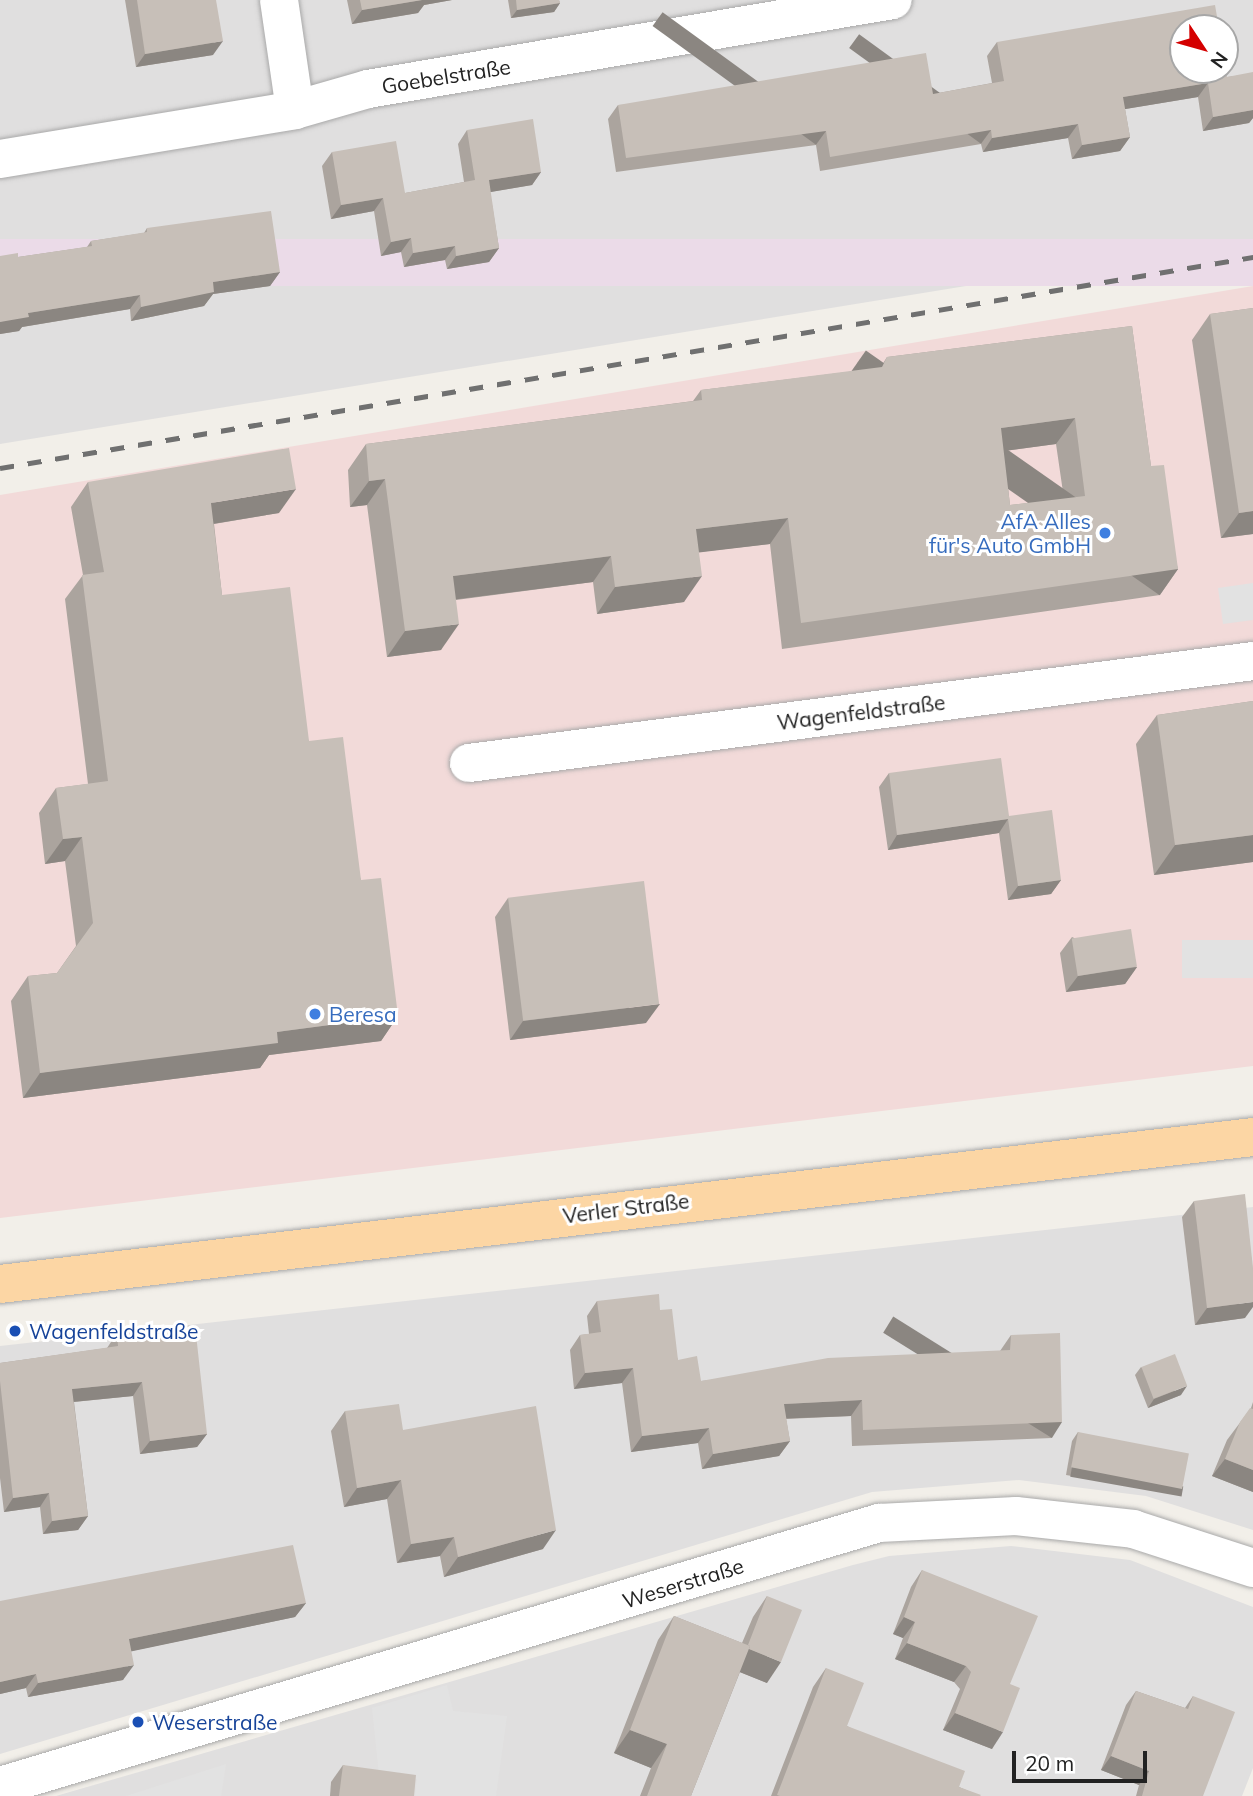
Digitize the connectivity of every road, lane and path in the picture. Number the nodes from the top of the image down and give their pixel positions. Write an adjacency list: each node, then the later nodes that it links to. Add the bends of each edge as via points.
1 (279, 0): 4 (street)
2 (893, 0): 3 (street, Goebelstraße)
3 (750, 11): 4 (street, Goebelstraße, via 368,89)
4 (295, 110): 5 (street, Goebelstraße)
5 (0, 159)
6 (1253, 660): 7 (street, Wagenfeldstraße)
7 (469, 763)
8 (1253, 1137): 9 (main road, Verler Straße)
9 (0, 1283)
10 (1253, 1568): 11 (street, Weserstraße, via 1133,1529 1016,1516 879,1523)
11 (0, 1786)

